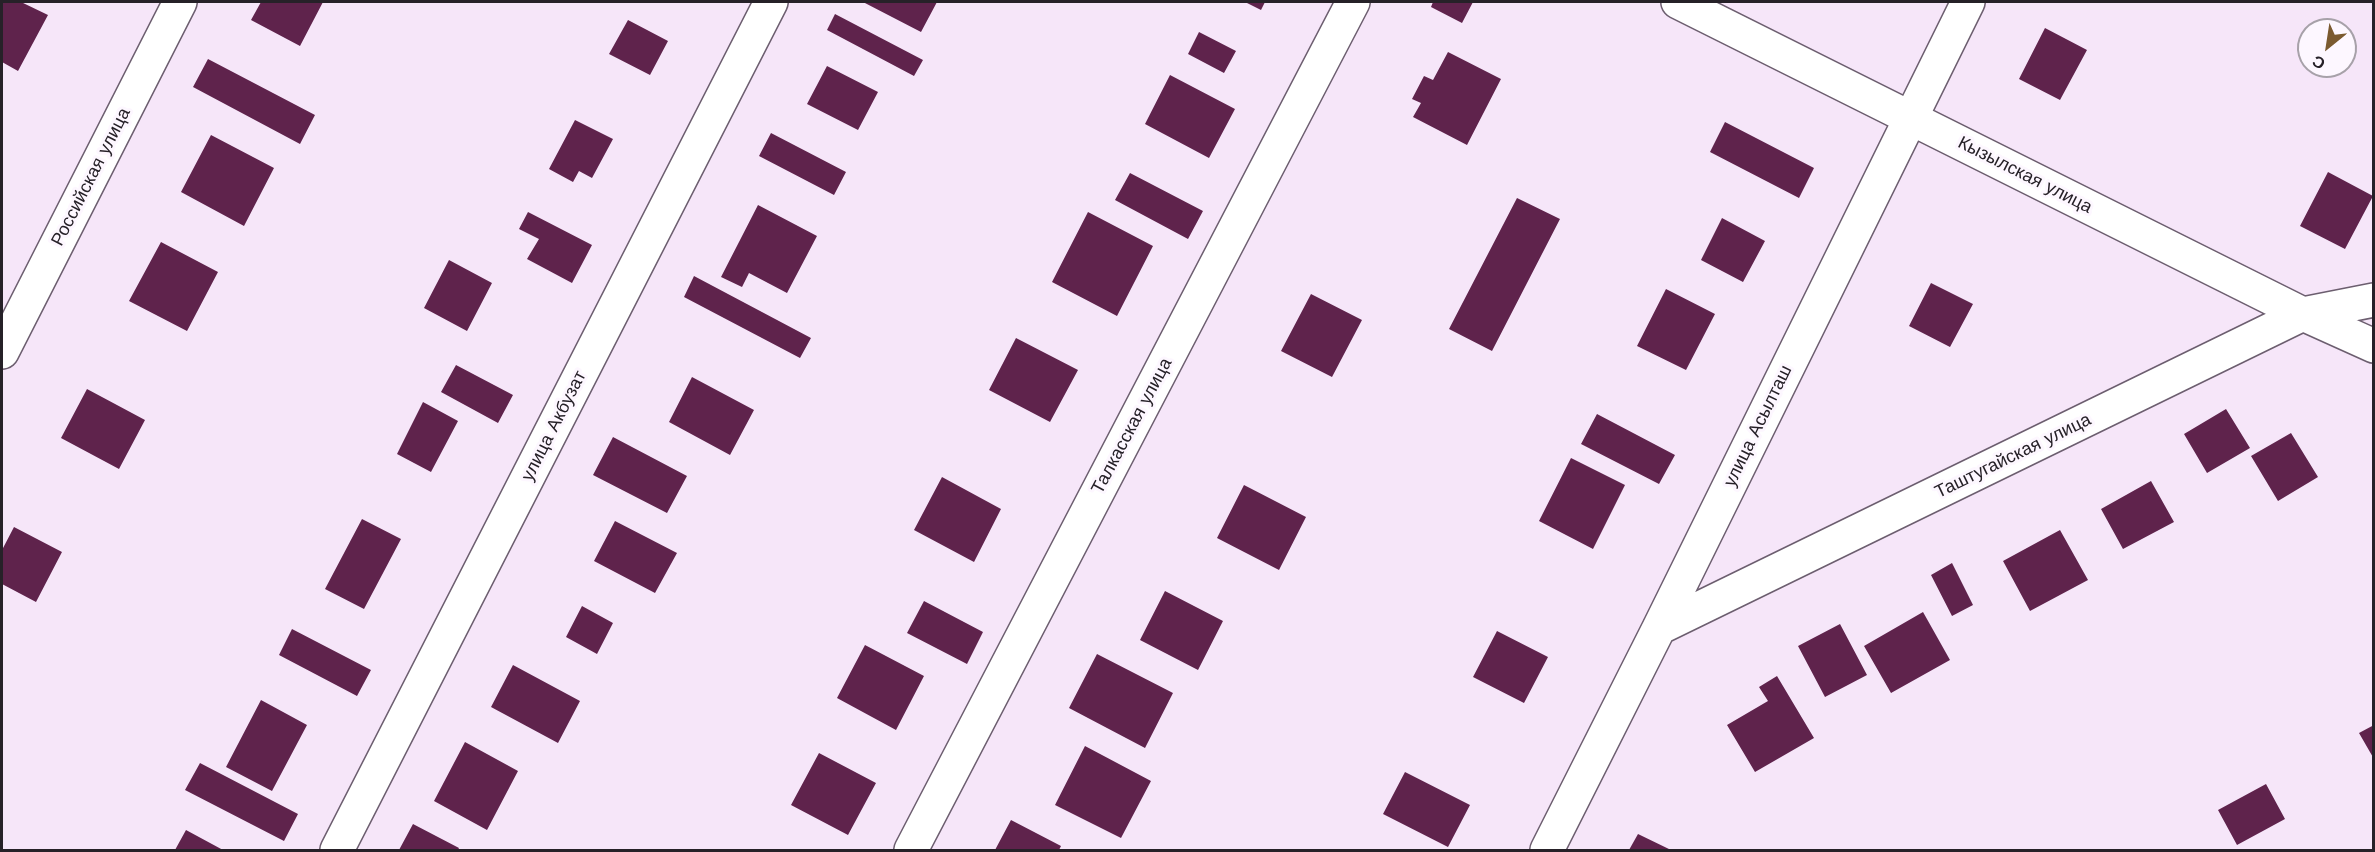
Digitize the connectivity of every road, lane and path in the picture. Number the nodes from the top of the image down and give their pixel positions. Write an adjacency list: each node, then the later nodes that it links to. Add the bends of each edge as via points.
1 (180, 2): 10 (street, Российская улица)
2 (771, 2): 12 (street, улица Акбузат)
3 (1353, 2): 13 (street, Талкасская улица)
4 (1678, 2): 6 (street, Кызылская улица)
5 (1968, 2): 6 (street, улица Асылташ)
6 (1910, 118): 8 (street, Кызылская улица); 11 (street, улица Асылташ)
7 (2373, 300): 8 (street, Таштугайская улица)
8 (2303, 314): 9 (street, Кызылская улица); 11 (street, Таштугайская улица)
9 (2373, 346)
10 (2, 352)
11 (1659, 628): 14 (street, улица Асылташ)
12 (337, 850)
13 (911, 850)
14 (1547, 850)

